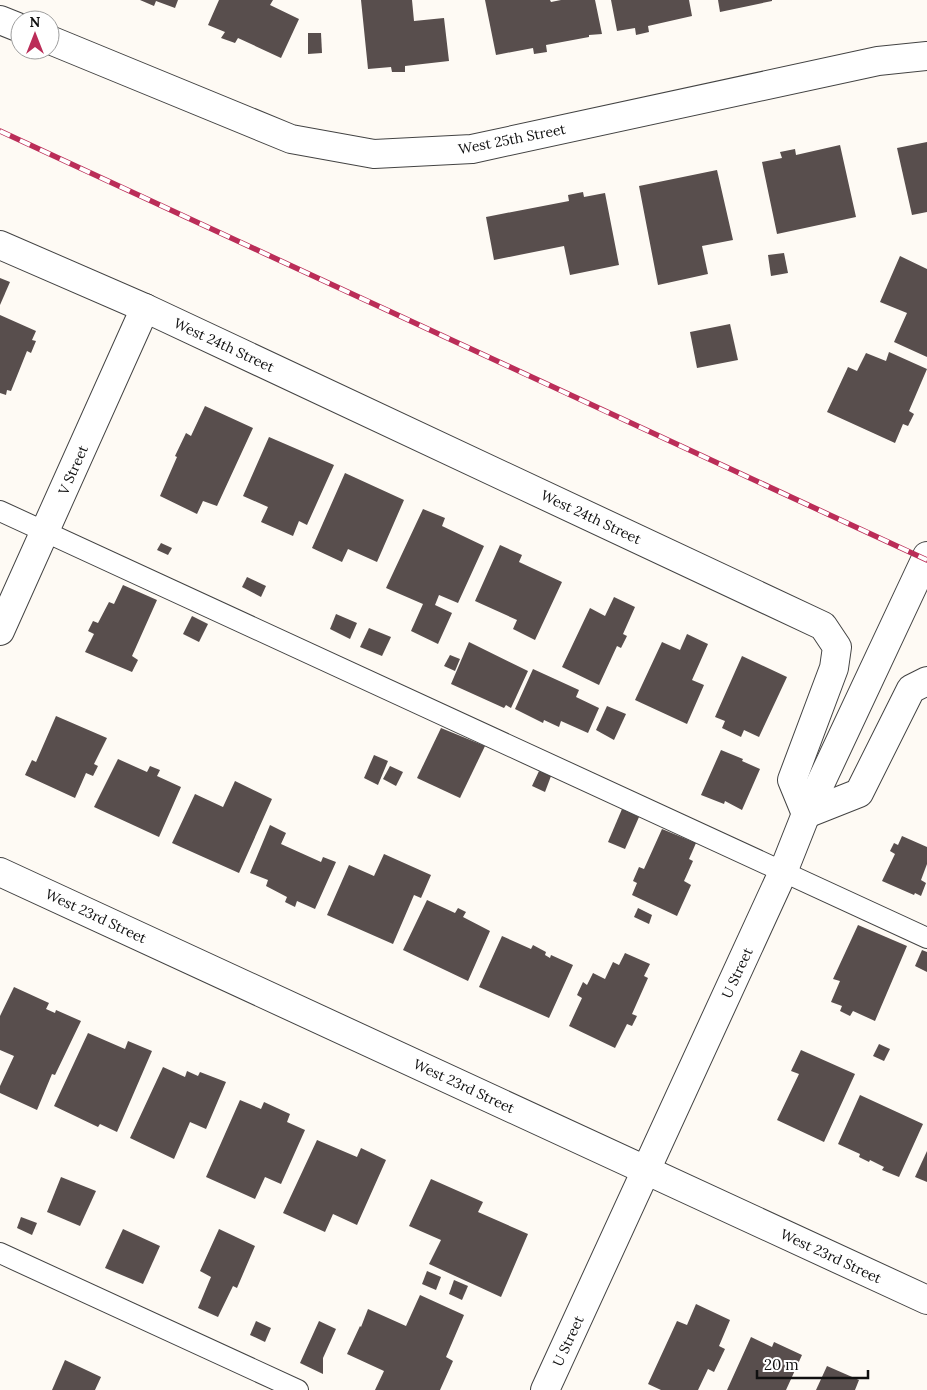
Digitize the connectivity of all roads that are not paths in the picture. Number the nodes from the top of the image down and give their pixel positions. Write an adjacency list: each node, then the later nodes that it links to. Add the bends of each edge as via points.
1 (60, 44): 2 (street, West 25th Street, via 291,139 374,154 472,149 878,61)
2 (927, 56)
3 (0, 244): 4 (street, West 24th Street)
4 (145, 308): 6 (street, V Street); 10 (street, West 24th Street, via 823,626 837,647 834,668 792,780)
5 (0, 511): 6 (lane)
6 (45, 532): 8 (street, V Street); 12 (lane)
7 (927, 556): 10 (street, U Street)
8 (0, 631)
9 (927, 682): 10 (street, via 911,689 859,793)
10 (806, 814): 12 (street, U Street)
11 (0, 872): 14 (street, West 23rd Street)
12 (783, 872): 13 (lane); 14 (street, U Street)
13 (927, 938)
14 (646, 1170): 16 (street, West 23rd Street); 18 (street, U Street)
15 (0, 1253): 17 (lane)
16 (927, 1300)
17 (298, 1390)
18 (546, 1390)

